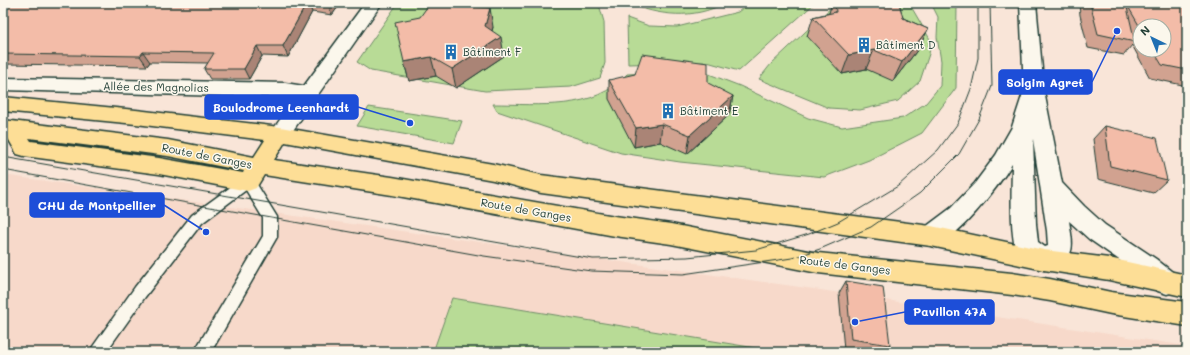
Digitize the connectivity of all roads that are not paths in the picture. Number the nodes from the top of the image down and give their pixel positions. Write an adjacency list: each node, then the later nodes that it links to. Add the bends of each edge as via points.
1 (374, 3): 5 (street)
2 (1028, 3): 4 (street)
3 (3, 84): 5 (street, Allée des Magnolias, via 285,90)
4 (1034, 91): 8 (street); 10 (street)
5 (310, 93): 9 (street)
6 (3, 104): 9 (main road, Route de Ganges, via 136,117)
7 (8, 127): 9 (main road, via 24,148 159,166)
8 (1022, 129): 11 (street, via 1003,162 974,200); 12 (street, via 1024,224 1027,247)
9 (265, 157): 11 (main road, via 477,182 541,184); 14 (main road, Route de Ganges, via 392,186 671,234 818,263); 16 (lane, via 197,219); 17 (lane, via 270,237)
10 (1052, 186): 12 (street, via 1060,251); 13 (street, via 1097,232)
11 (931, 236): 12 (main road)
12 (1044, 260): 13 (main road, via 1108,269); 14 (main road)
13 (1177, 285)
14 (1050, 290): 15 (main road, Route de Ganges, via 1111,303)
15 (1187, 314)
16 (97, 352)
17 (202, 352)

